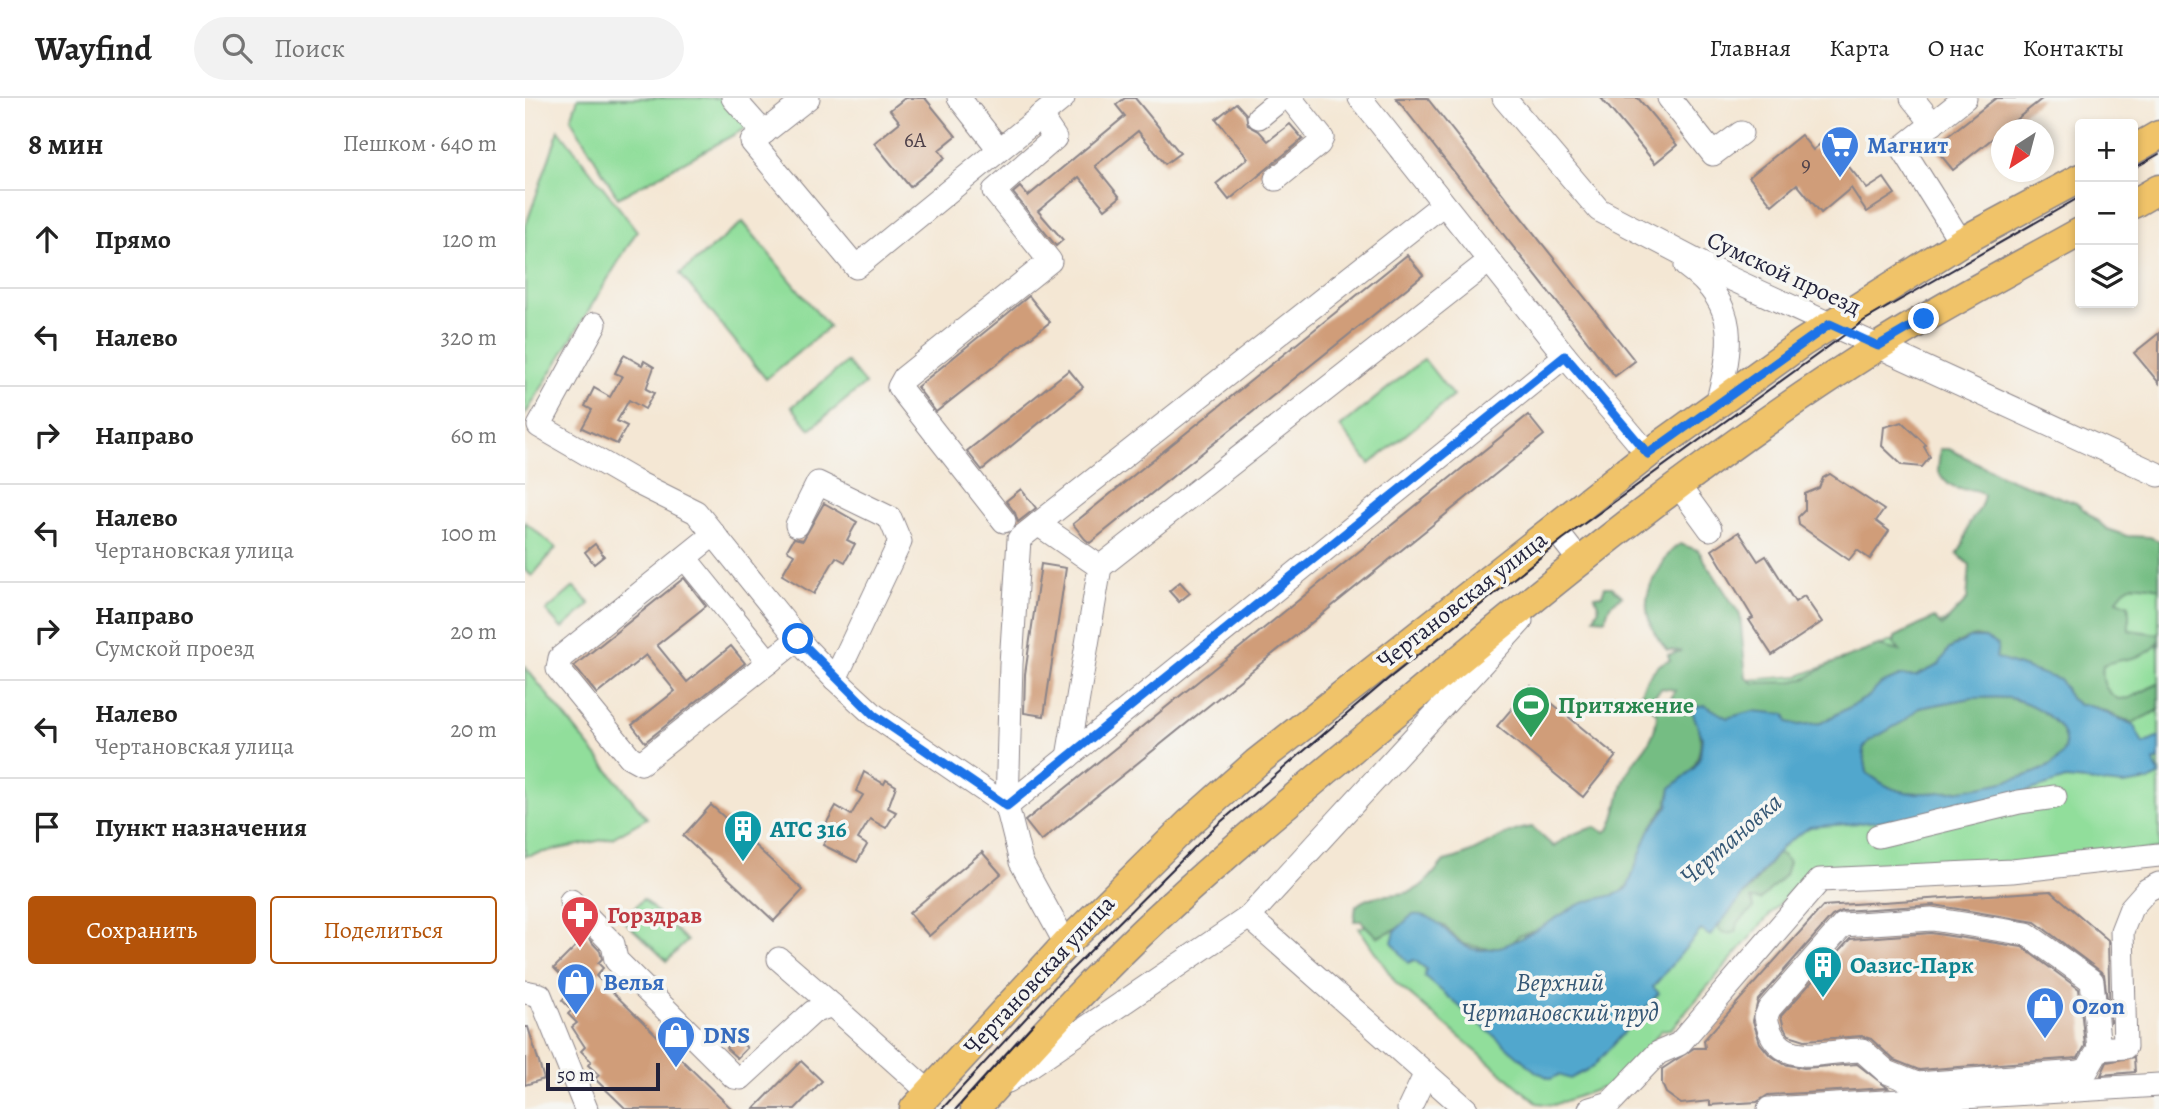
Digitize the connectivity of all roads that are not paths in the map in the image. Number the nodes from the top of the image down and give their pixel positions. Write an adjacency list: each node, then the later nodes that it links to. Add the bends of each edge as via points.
1 (733, 98): 15 (street)
2 (808, 98): 15 (street)
3 (959, 98): 19 (street)
4 (1063, 98): 12 (street)
5 (1282, 98): 13 (street)
6 (1290, 98): 20 (street, via 1322,138)
7 (1360, 98): 24 (street)
8 (1504, 98): 26 (street, Сумской проезд, via 1599,211)
9 (1669, 98): 16 (street, via 1713,154)
10 (1912, 98): 14 (street)
11 (1965, 98): 14 (street)
12 (1040, 116): 19 (street); 37 (street, via 1055,138 994,191 1050,261 904,378 899,387)
13 (1259, 117)
14 (1933, 124): 27 (street, via 1902,148)
15 (764, 133): 19 (street, via 753,142 856,267)
16 (1741, 133)
17 (2159, 135): 18 (main road)
18 (2138, 147)
19 (999, 149)
20 (1276, 179)
21 (2075, 181): 27 (main road, Чертановская улица)
22 (2159, 189): 23 (main road)
23 (2138, 201)
24 (1443, 205): 28 (street); 38 (street)
25 (2075, 235): 31 (main road, Чертановская улица)
26 (1647, 237): 30 (street, Сумской проезд); 33 (street, via 1696,273 1724,311 1730,353)
27 (1961, 242): 30 (main road, Чертановская улица)
28 (1488, 262): 32 (street); 45 (street)
29 (595, 324): 42 (street, via 539,426 696,512)
30 (1830, 324): 31 (street, Сумской проезд); 33 (main road, Чертановская улица)
31 (1878, 346): 35 (street, Сумской проезд); 36 (main road, Чертановская улица)
32 (1565, 356): 34 (street); 49 (street)
33 (1717, 404): 34 (main road, Чертановская улица)
34 (1648, 454): 40 (main road, Чертановская улица)
35 (2159, 475)
36 (1678, 485): 41 (street); 44 (main road, Чертановская улица)
37 (1004, 521)
38 (1038, 524): 45 (street); 51 (street, via 1019,539)
39 (797, 525): 48 (street, via 818,483 890,518 900,542)
40 (1553, 527): 44 (street); 57 (main road, Чертановская улица, via 1257,763)
41 (1710, 529)
42 (714, 534): 43 (street); 46 (street)
43 (685, 558): 47 (street); 47 (street, via 560,657 558,669 630,757 641,762)
44 (1571, 566): 56 (street); 65 (main road, Чертановская улица, via 1174,902)
45 (1100, 567): 49 (street)
46 (798, 639): 47 (street); 48 (street)
47 (769, 662)
48 (835, 679): 51 (street, via 874,715)
49 (1068, 757): 51 (street)
50 (2055, 797): 52 (street)
51 (1007, 806): 57 (street, via 1021,862)
52 (1878, 836)
53 (2159, 855): 66 (street, via 2012,871 1820,880 1679,1044 1658,1053)
54 (2159, 884): 61 (street, via 2131,908 2122,931 2125,1047)
55 (571, 901): 60 (street, via 613,944 616,960 738,1079 813,1012)
56 (1249, 917): 62 (street); 65 (street)
57 (1066, 944): 64 (main road, Чертановская улица)
58 (779, 959): 60 (street)
59 (525, 992): 67 (street, via 540,995)
60 (832, 1005): 64 (street)
61 (2099, 1049): 61 (street, via 2092,981 2027,934 1932,919 1843,925 1766,1017 1775,1041 1796,1055 1862,1050 1887,1072 1917,1084 2079,1072 2087,1070)
62 (1426, 1073): 68 (street); 69 (street)
63 (2159, 1086): 70 (street)
64 (921, 1101)
65 (982, 1102)
66 (1608, 1107)
67 (586, 1109)
68 (1409, 1109)
69 (1466, 1109)
70 (1769, 1109)

